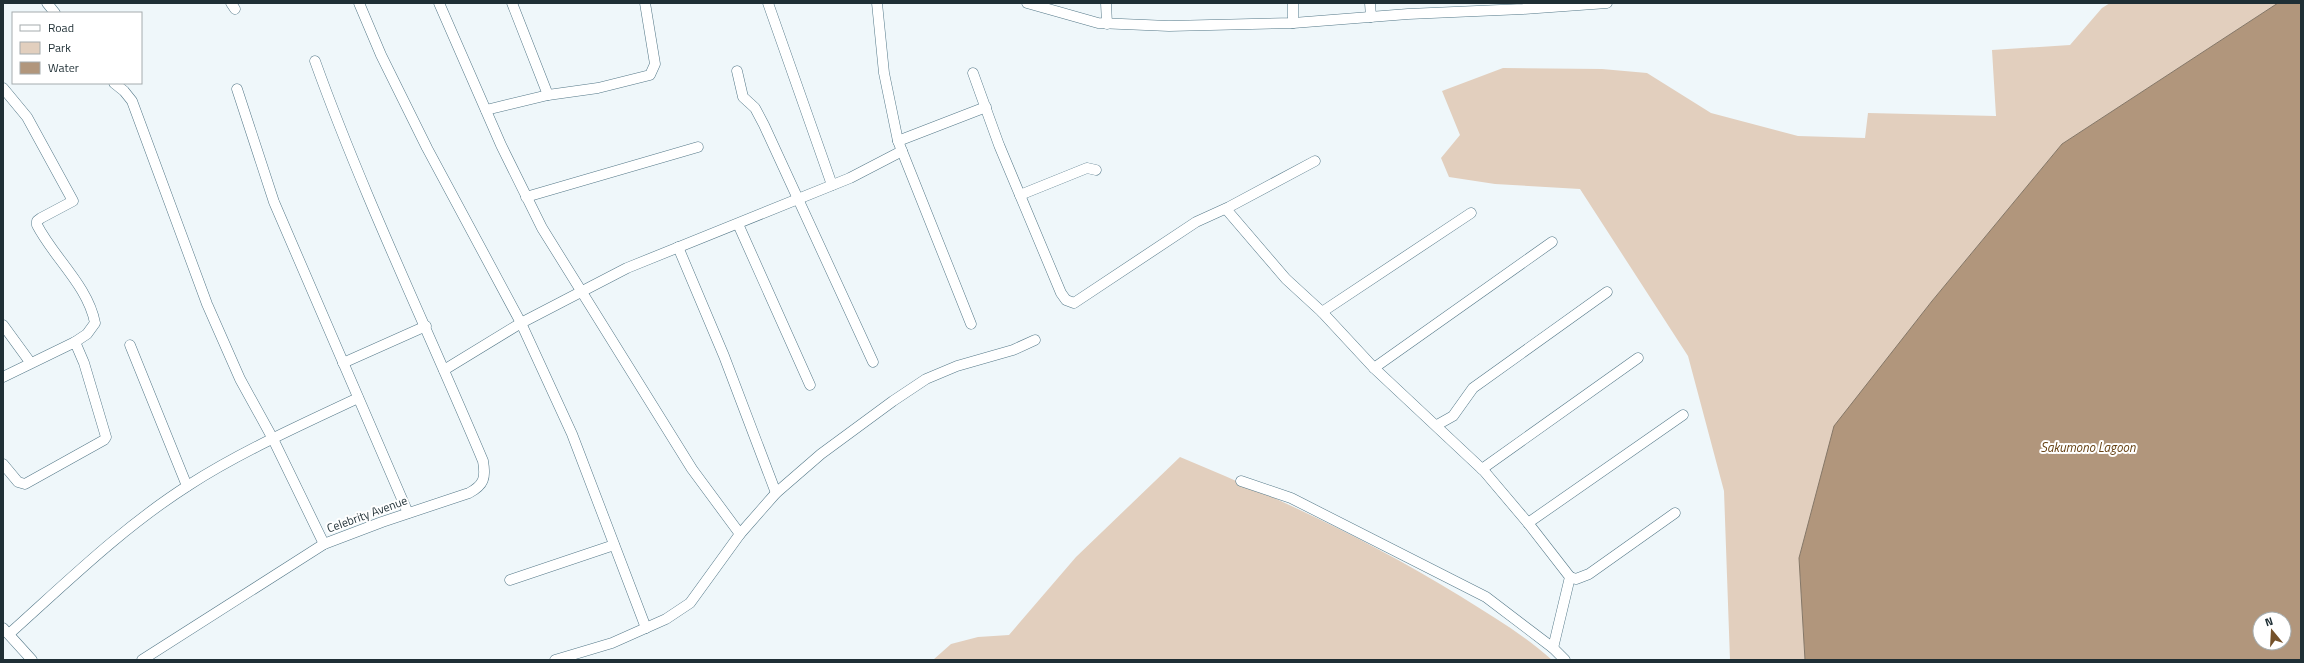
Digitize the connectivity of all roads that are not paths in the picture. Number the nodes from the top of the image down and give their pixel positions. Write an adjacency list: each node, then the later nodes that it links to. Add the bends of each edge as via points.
1 (47, 3): 15 (street)
2 (359, 3): 44 (street, via 381,55 427,148)
3 (439, 3): 27 (street)
4 (512, 3): 25 (street)
5 (645, 3): 25 (street, via 655,64 650,75 598,88)
6 (768, 3): 32 (street)
7 (877, 3): 28 (street, via 884,74)
8 (1027, 3): 18 (street)
9 (1106, 3): 18 (street)
10 (1293, 3): 17 (street)
11 (1370, 3): 16 (street)
12 (1608, 3): 13 (street)
13 (1524, 6): 14 (street)
14 (1457, 7): 16 (street)
15 (54, 12)
16 (1371, 17): 17 (street)
17 (1293, 23): 18 (street, via 1177,26)
18 (1107, 24)
19 (315, 61): 47 (street, via 348,152)
20 (737, 71): 35 (street, via 743,97 755,108)
21 (973, 73): 26 (street)
22 (115, 84): 62 (street, via 132,101 207,304 240,379)
23 (3, 88): 49 (street, via 27,116 73,201 40,218 37,225 76,282 93,314 95,323 87,334)
24 (237, 89): 54 (street, via 274,202)
25 (548, 94): 27 (street)
26 (986, 107): 28 (street); 33 (street)
27 (486, 110): 34 (street)
28 (900, 146): 32 (street, via 850,178); 45 (street)
29 (698, 147): 34 (street)
30 (1315, 161): 36 (street)
31 (1096, 170): 33 (street, via 1087,168)
32 (832, 185): 35 (street)
33 (1020, 195): 36 (street, via 1061,293 1066,300 1074,303 1176,234)
34 (526, 197): 41 (street)
35 (797, 199): 38 (street); 53 (street)
36 (1226, 209): 43 (street, via 1286,279)
37 (1471, 214): 43 (street)
38 (738, 224): 40 (street); 58 (street)
39 (1552, 242): 55 (street)
40 (678, 247): 41 (street, via 627,268); 67 (street, via 724,356)
41 (580, 292): 44 (street); 71 (street, via 692,469)
42 (1607, 292): 61 (street, via 1473,388 1453,416)
43 (1322, 312): 55 (street)
44 (521, 323): 56 (street); 73 (street, via 572,434)
45 (971, 324)
46 (3, 325): 52 (street)
47 (426, 326): 54 (street); 56 (street)
48 (1035, 340): 67 (street, via 1013,350 957,366 926,379 843,437)
49 (75, 342): 52 (street); 63 (street, via 96,398 105,439 25,484 18,482)
50 (130, 345): 66 (street)
51 (1638, 358): 64 (street)
52 (30, 362): 57 (street)
53 (873, 362)
54 (343, 363): 59 (street)
55 (1374, 368): 61 (street)
56 (444, 370): 68 (street, Celebrity Avenue, via 483,461 485,478 478,488 469,493)
57 (3, 377)
58 (810, 385)
59 (358, 398): 62 (street); 68 (street)
60 (1683, 415): 70 (street)
61 (1437, 426): 64 (street)
62 (273, 439): 66 (street, via 220,466); 72 (street)
63 (3, 464)
64 (1482, 469): 70 (street)
65 (1242, 480): 78 (street, via 1290,498 1482,595)
66 (188, 486): 77 (street, via 108,546)
67 (776, 493): 71 (street)
68 (408, 513): 72 (street, Celebrity Avenue)
69 (1675, 513): 74 (street, via 1588,574 1576,579)
70 (1528, 522): 74 (street)
71 (740, 534): 76 (street, via 690,602 666,619)
72 (324, 544): 80 (street, Celebrity Avenue)
73 (614, 546): 75 (street); 76 (street)
74 (1570, 577): 78 (street)
75 (510, 580)
76 (646, 628): 81 (street, via 612,643)
77 (6, 631): 79 (street)
78 (1553, 648): 82 (street)
79 (32, 660)
80 (142, 660)
81 (555, 660)
82 (1565, 660)

